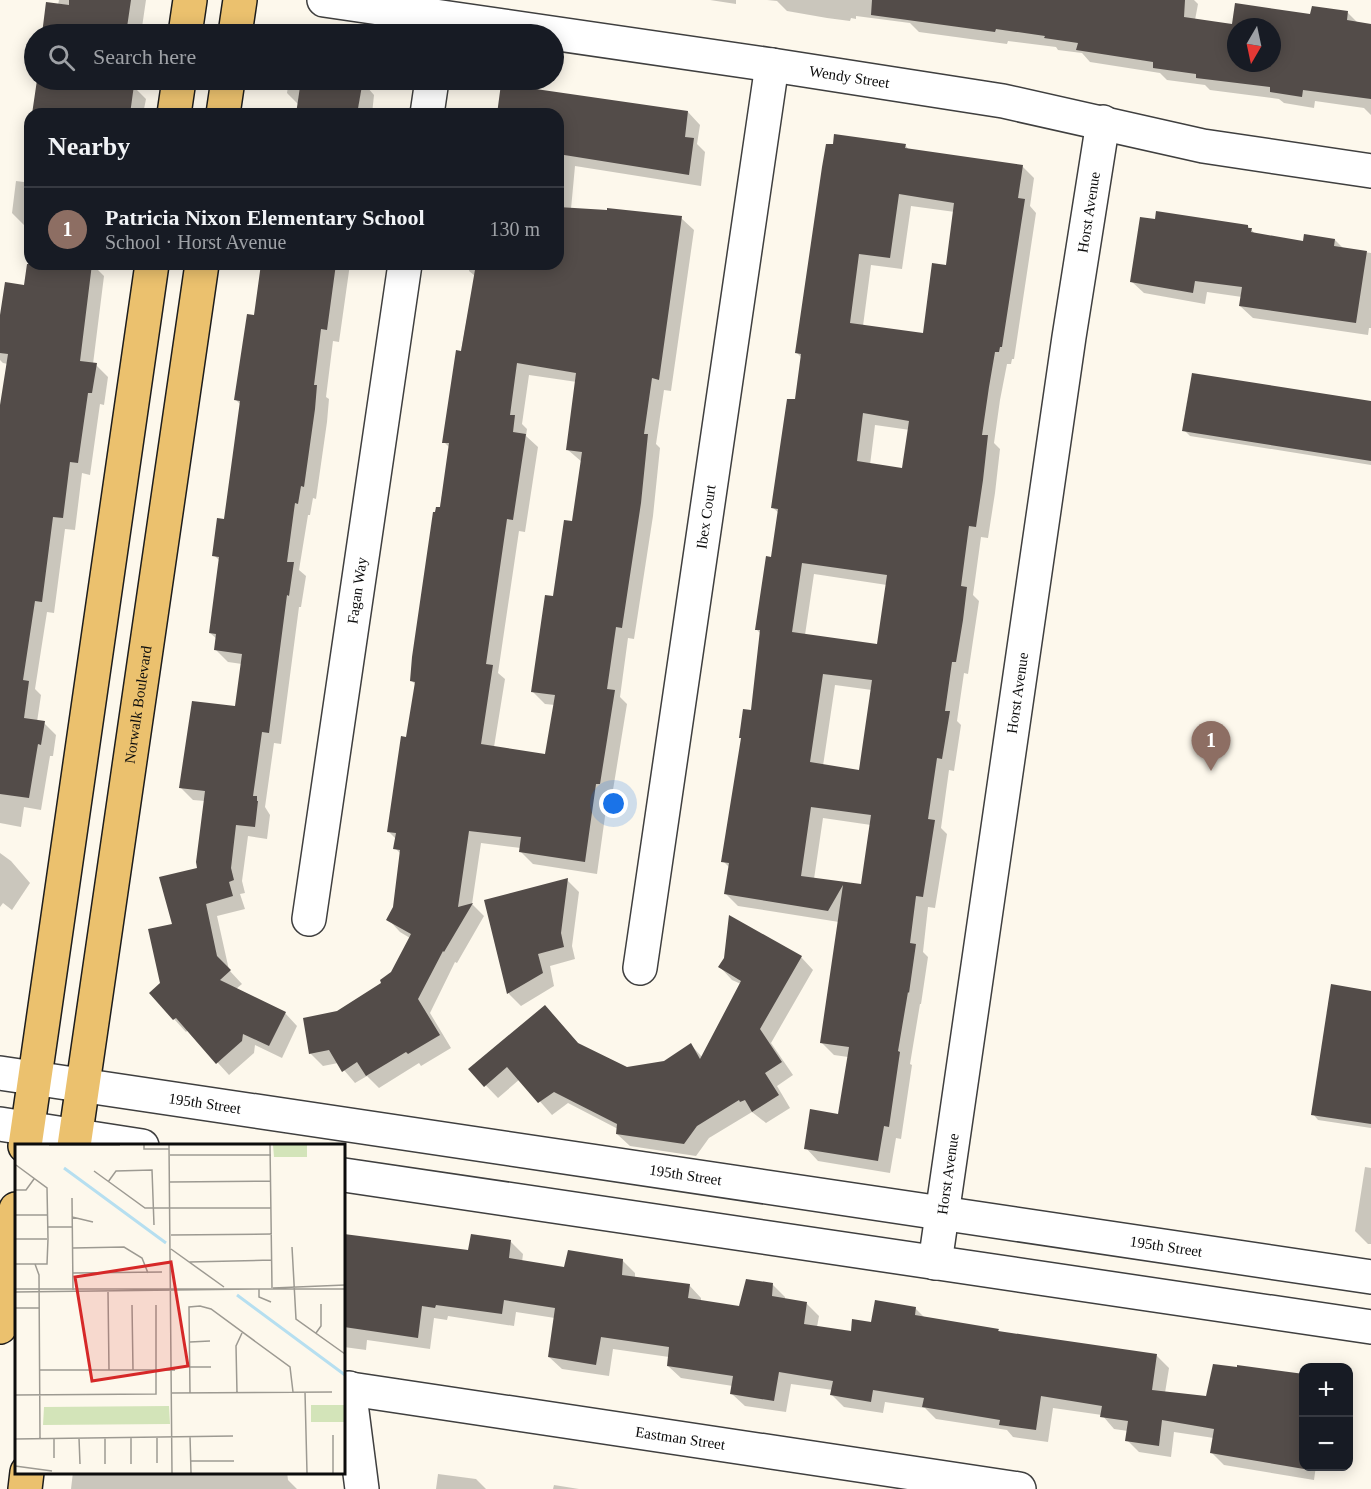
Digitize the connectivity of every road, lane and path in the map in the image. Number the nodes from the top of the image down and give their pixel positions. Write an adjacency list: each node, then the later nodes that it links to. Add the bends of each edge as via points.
1 (190, 0): 5 (main road)
2 (240, 0): 6 (main road)
3 (324, 0): 4 (street, Wendy Street)
4 (442, 17): 7 (street, Wendy Street)
5 (186, 24)
6 (236, 24)
7 (490, 24)
8 (564, 35): 9 (street, Wendy Street)
9 (772, 65): 16 (street, Wendy Street, via 1003,101); 22 (street, Ibex Court)
10 (178, 90): 13 (main road)
11 (227, 90): 14 (main road)
12 (431, 90): 15 (street)
13 (175, 108)
14 (225, 108)
15 (428, 108)
16 (1103, 123): 17 (street, Wendy Street, via 1203,146); 30 (street, Horst Avenue)
17 (1371, 171)
18 (151, 270): 24 (main road)
19 (201, 270): 25 (main road, Norwalk Boulevard)
20 (404, 270): 21 (street, Fagan Way)
21 (309, 919)
22 (640, 968)
23 (0, 1073): 24 (street, 195th Street)
24 (35, 1078): 25 (street, 195th Street); 26 (main road)
25 (83, 1085): 27 (main road, Norwalk Boulevard); 30 (street, 195th Street)
26 (18, 1133): 27 (street)
27 (74, 1141): 28 (street)
28 (115, 1144)
29 (345, 1175): 32 (street)
30 (942, 1213): 32 (street, Horst Avenue); 33 (street, 195th Street)
31 (15, 1216): 34 (main road)
32 (935, 1263): 35 (street)
33 (1371, 1277)
34 (0, 1327)
35 (1371, 1327)
36 (346, 1388): 39 (street); 40 (street, Eastman Street)
37 (27, 1474): 38 (main road)
38 (25, 1489)
39 (362, 1489)
40 (1019, 1489)

